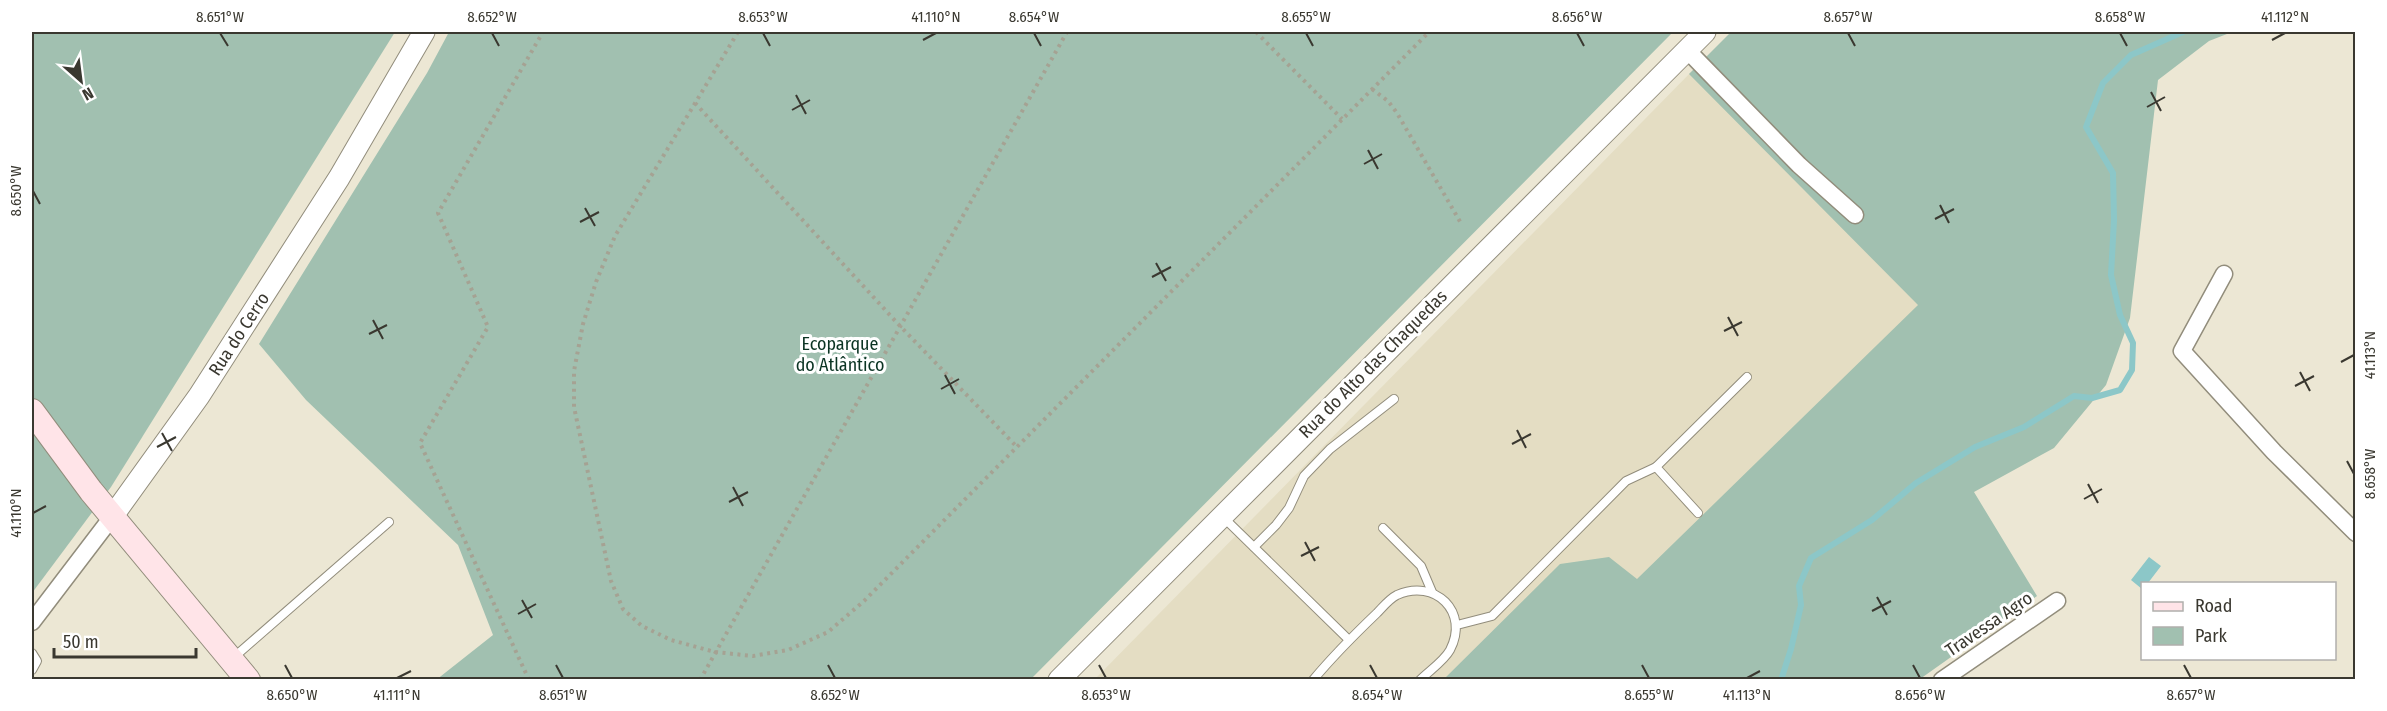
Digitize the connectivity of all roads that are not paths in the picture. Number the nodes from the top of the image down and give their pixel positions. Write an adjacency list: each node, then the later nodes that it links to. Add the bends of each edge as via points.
1 (424, 32): 12 (street, Rua do Cerro, via 326,198 199,396)
2 (1705, 32): 3 (street, Rua do Alto das Chaquedas)
3 (1687, 50): 4 (street, via 1799,165); 11 (street, Rua do Alto das Chaquedas)
4 (1855, 215)
5 (2224, 274): 15 (street, via 2182,351)
6 (1747, 377): 9 (lane)
7 (1394, 399): 16 (lane, via 1330,449 1304,476 1289,508)
8 (32, 411): 12 (main road)
9 (1656, 467): 10 (lane); 20 (lane, via 1626,481 1492,616)
10 (1698, 513)
11 (1222, 516): 16 (lane); 26 (street, Rua do Alto das Chaquedas)
12 (112, 518): 19 (street, Rua do Cerro); 23 (main road)
13 (389, 522): 23 (lane)
14 (1383, 528): 17 (lane, via 1421,567)
15 (2355, 534)
16 (1254, 547): 21 (lane)
17 (1432, 592): 20 (lane, via 1449,605); 21 (lane, via 1413,589 1394,596)
18 (2057, 601): 29 (street, Travessa Agro)
19 (32, 622)
20 (1457, 625): 28 (lane, via 1449,651)
21 (1350, 639): 27 (lane)
22 (32, 653): 24 (lane, via 37,661)
23 (231, 660): 25 (main road)
24 (32, 670)
25 (248, 680)
26 (1059, 680)
27 (1313, 680)
28 (1420, 680)
29 (1942, 680)

